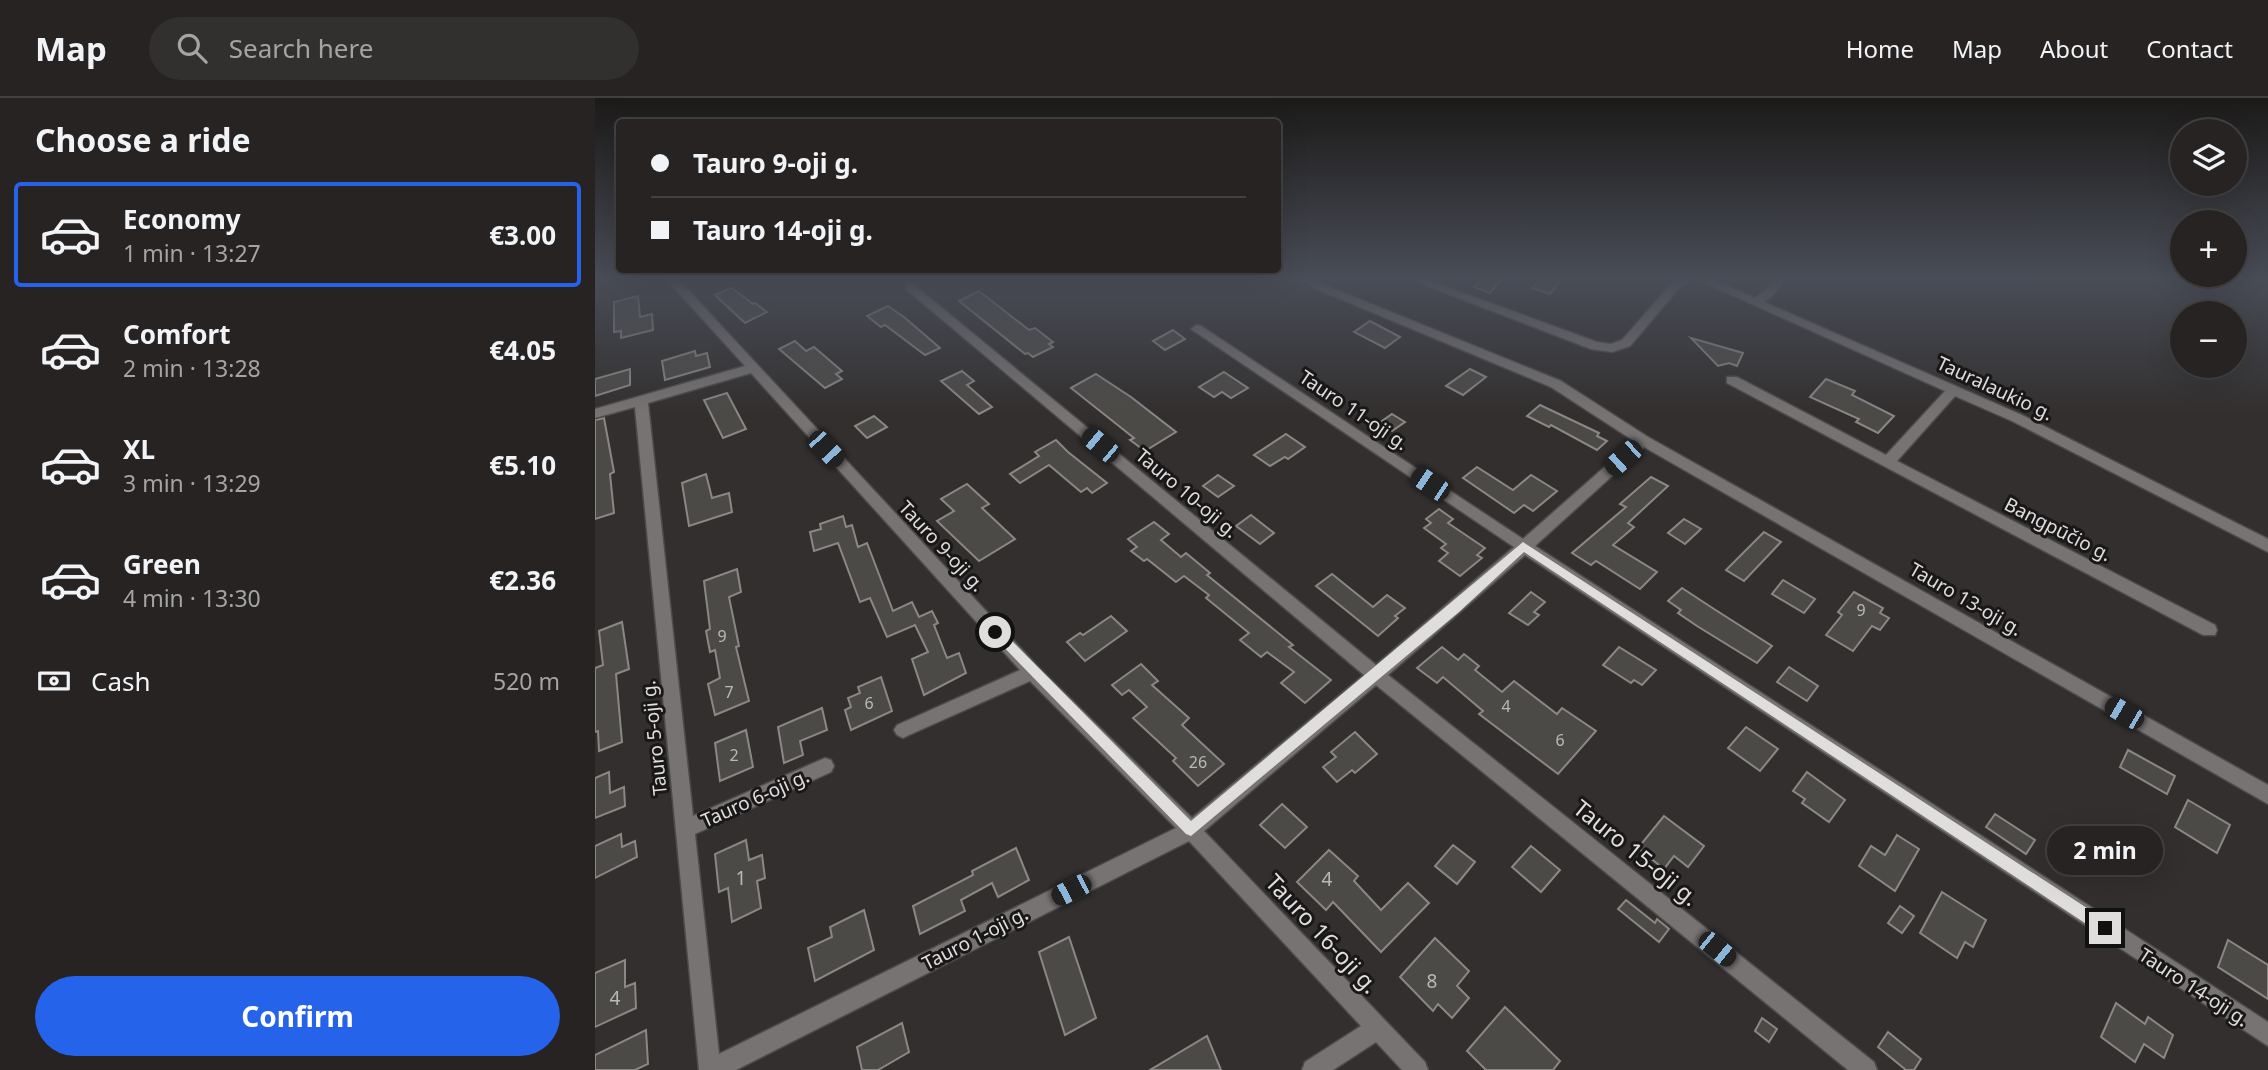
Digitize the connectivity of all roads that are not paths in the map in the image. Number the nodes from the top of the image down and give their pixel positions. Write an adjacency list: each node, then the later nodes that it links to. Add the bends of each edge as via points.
1 (712, 323): 8 (street, Tauro 9-oji g.)
2 (954, 323): 19 (street, Tauro 10-oji g.)
3 (1409, 323): 13 (street, Tauro 13-oji g., via 1556,384)
4 (1534, 323): 5 (street, via 1612,348 1626,343)
5 (1643, 323)
6 (1805, 323): 10 (street, Tauralaukio g.)
7 (1197, 329): 16 (street, Tauro 11-oji g.)
8 (752, 368): 11 (street); 18 (street, Tauro 9-oji g.)
9 (1732, 380): 14 (street, Bangpūčio g.)
10 (1953, 390): 14 (street); 15 (street, Tauralaukio g.)
11 (641, 401): 12 (street); 23 (street, Tauro 5-oji g.)
12 (595, 414)
13 (1643, 440): 16 (street, Tauro 1-oji g.); 22 (street, Tauro 13-oji g.)
14 (1888, 462): 17 (street, Bangpūčio g.)
15 (2268, 545)
16 (1523, 547): 19 (street, Tauro 1-oji g.); 26 (street, Tauro 14-oji g.)
17 (2210, 630)
18 (1032, 672): 20 (street); 24 (street, Tauro 9-oji g.)
19 (1374, 674): 24 (street, Tauro 1-oji g.); 30 (street, Tauro 15-oji g.)
20 (903, 730)
21 (825, 766): 23 (street, Tauro 6-oji g.)
22 (2268, 795)
23 (685, 829): 27 (street, Tauro 5-oji g.)
24 (1191, 830): 25 (street, Tauro 16-oji g.); 27 (street, Tauro 1-oji g.)
25 (1377, 1029): 28 (street); 29 (street, Tauro 16-oji g.)
26 (2268, 1035)
27 (711, 1070)
28 (1313, 1070)
29 (1417, 1070)
30 (1866, 1070)

